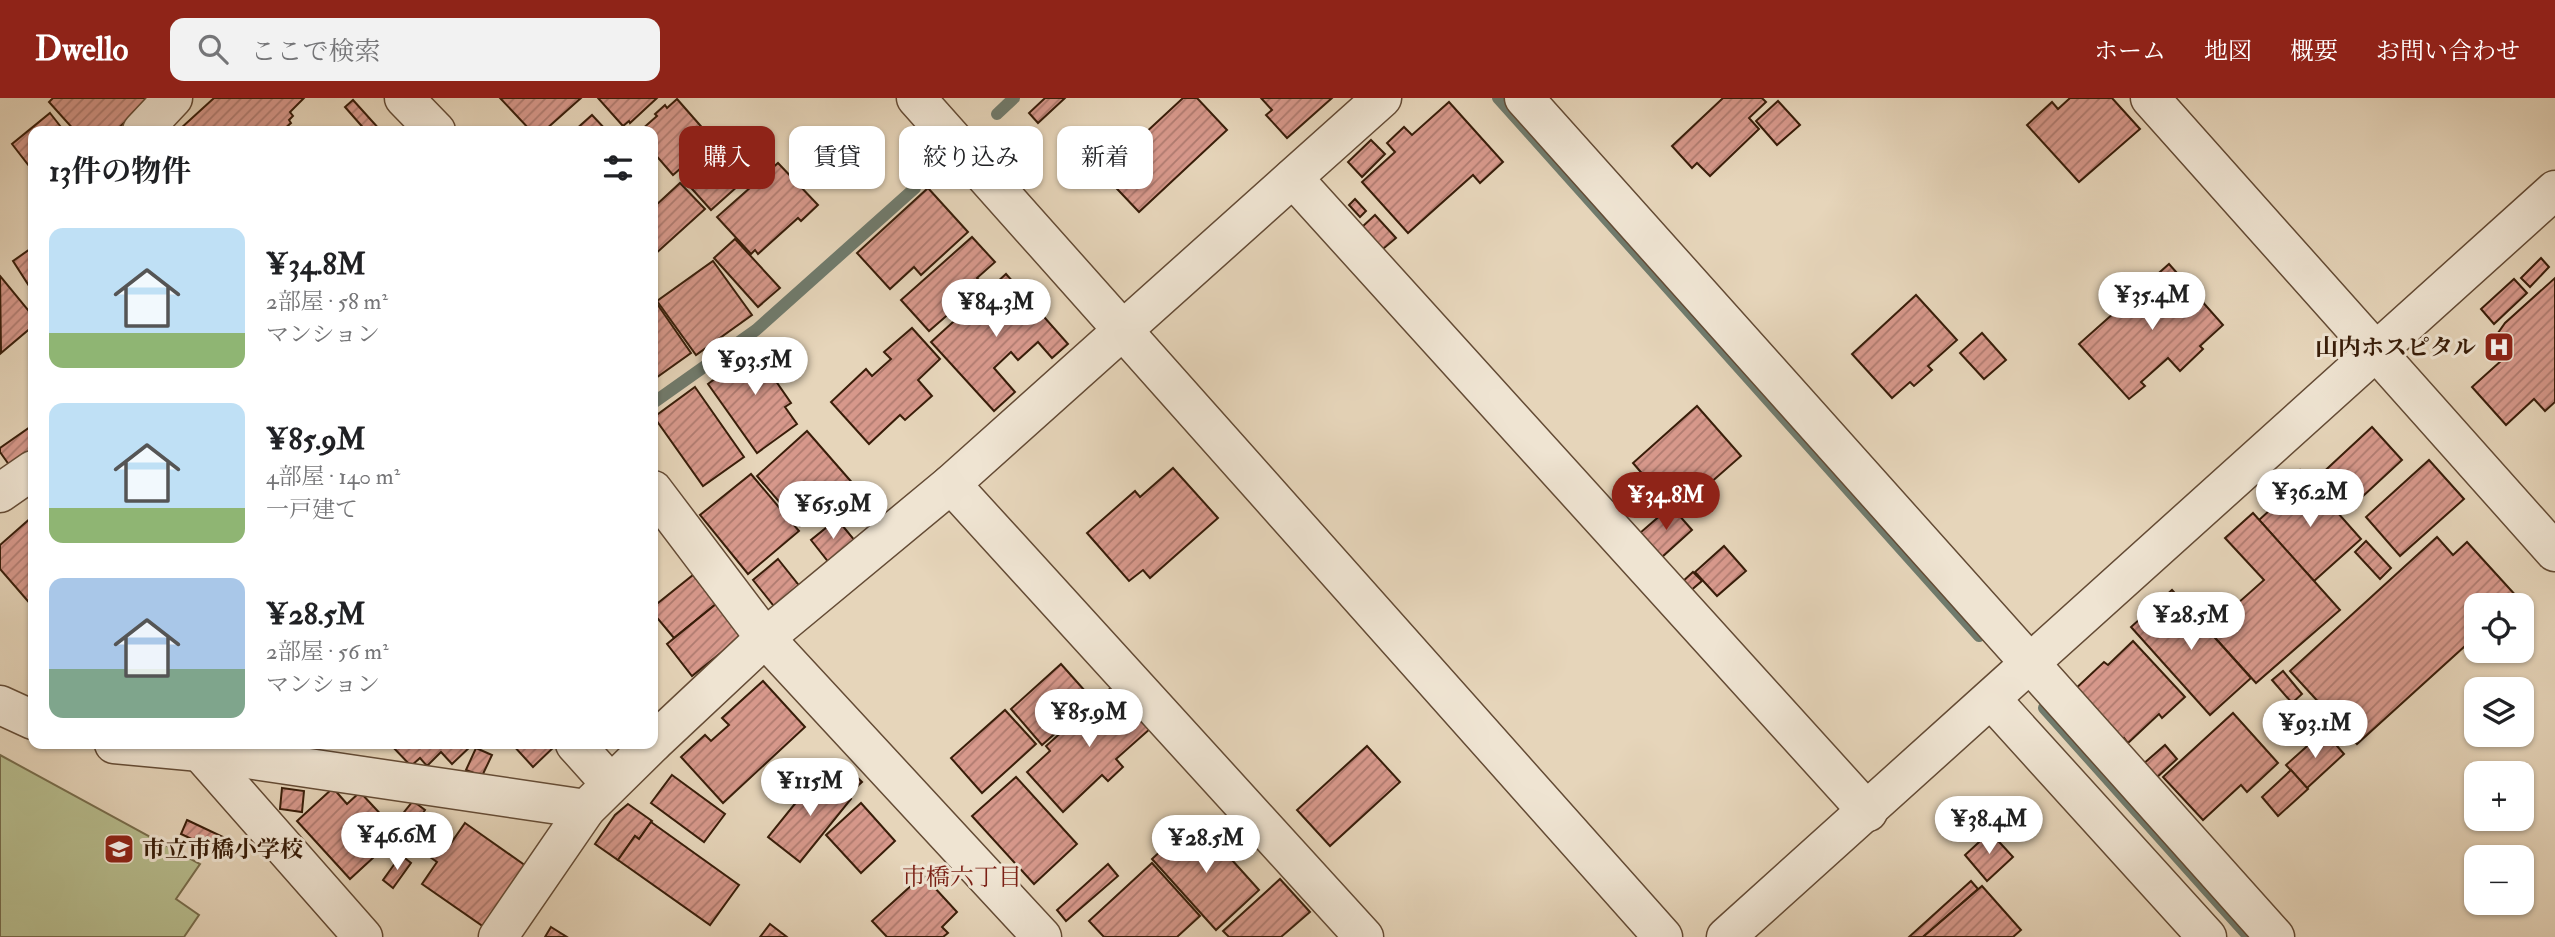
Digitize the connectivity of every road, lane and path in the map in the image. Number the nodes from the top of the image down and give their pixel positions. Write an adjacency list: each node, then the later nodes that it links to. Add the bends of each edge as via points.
1 (173, 98): 6 (street)
2 (916, 98): 9 (street)
3 (1382, 98): 7 (street)
4 (1524, 98): 17 (street)
5 (2150, 98): 10 (street)
6 (147, 126)
7 (1293, 178): 9 (street); 27 (street)
8 (2555, 190): 10 (street)
9 (1124, 331): 12 (street); 32 (street)
10 (2377, 353): 15 (street); 17 (street)
11 (28, 474): 13 (street)
12 (951, 484): 16 (street); 31 (street)
13 (0, 494)
14 (658, 497): 16 (street)
15 (2555, 552)
16 (765, 639): 21 (street); 30 (street)
17 (2029, 663): 18 (street); 35 (street)
18 (1991, 698): 27 (street); 34 (street)
19 (0, 705): 20 (street)
20 (28, 718)
21 (658, 739)
22 (168, 749): 25 (street)
23 (577, 749): 26 (street)
24 (648, 749): 26 (street)
25 (201, 752): 26 (street); 28 (street)
26 (598, 796): 29 (street)
27 (1868, 812): 33 (street)
28 (363, 937)
29 (498, 937)
30 (1042, 937)
31 (1364, 937)
32 (1663, 937)
33 (1726, 937)
34 (2207, 937)
35 (2275, 937)

